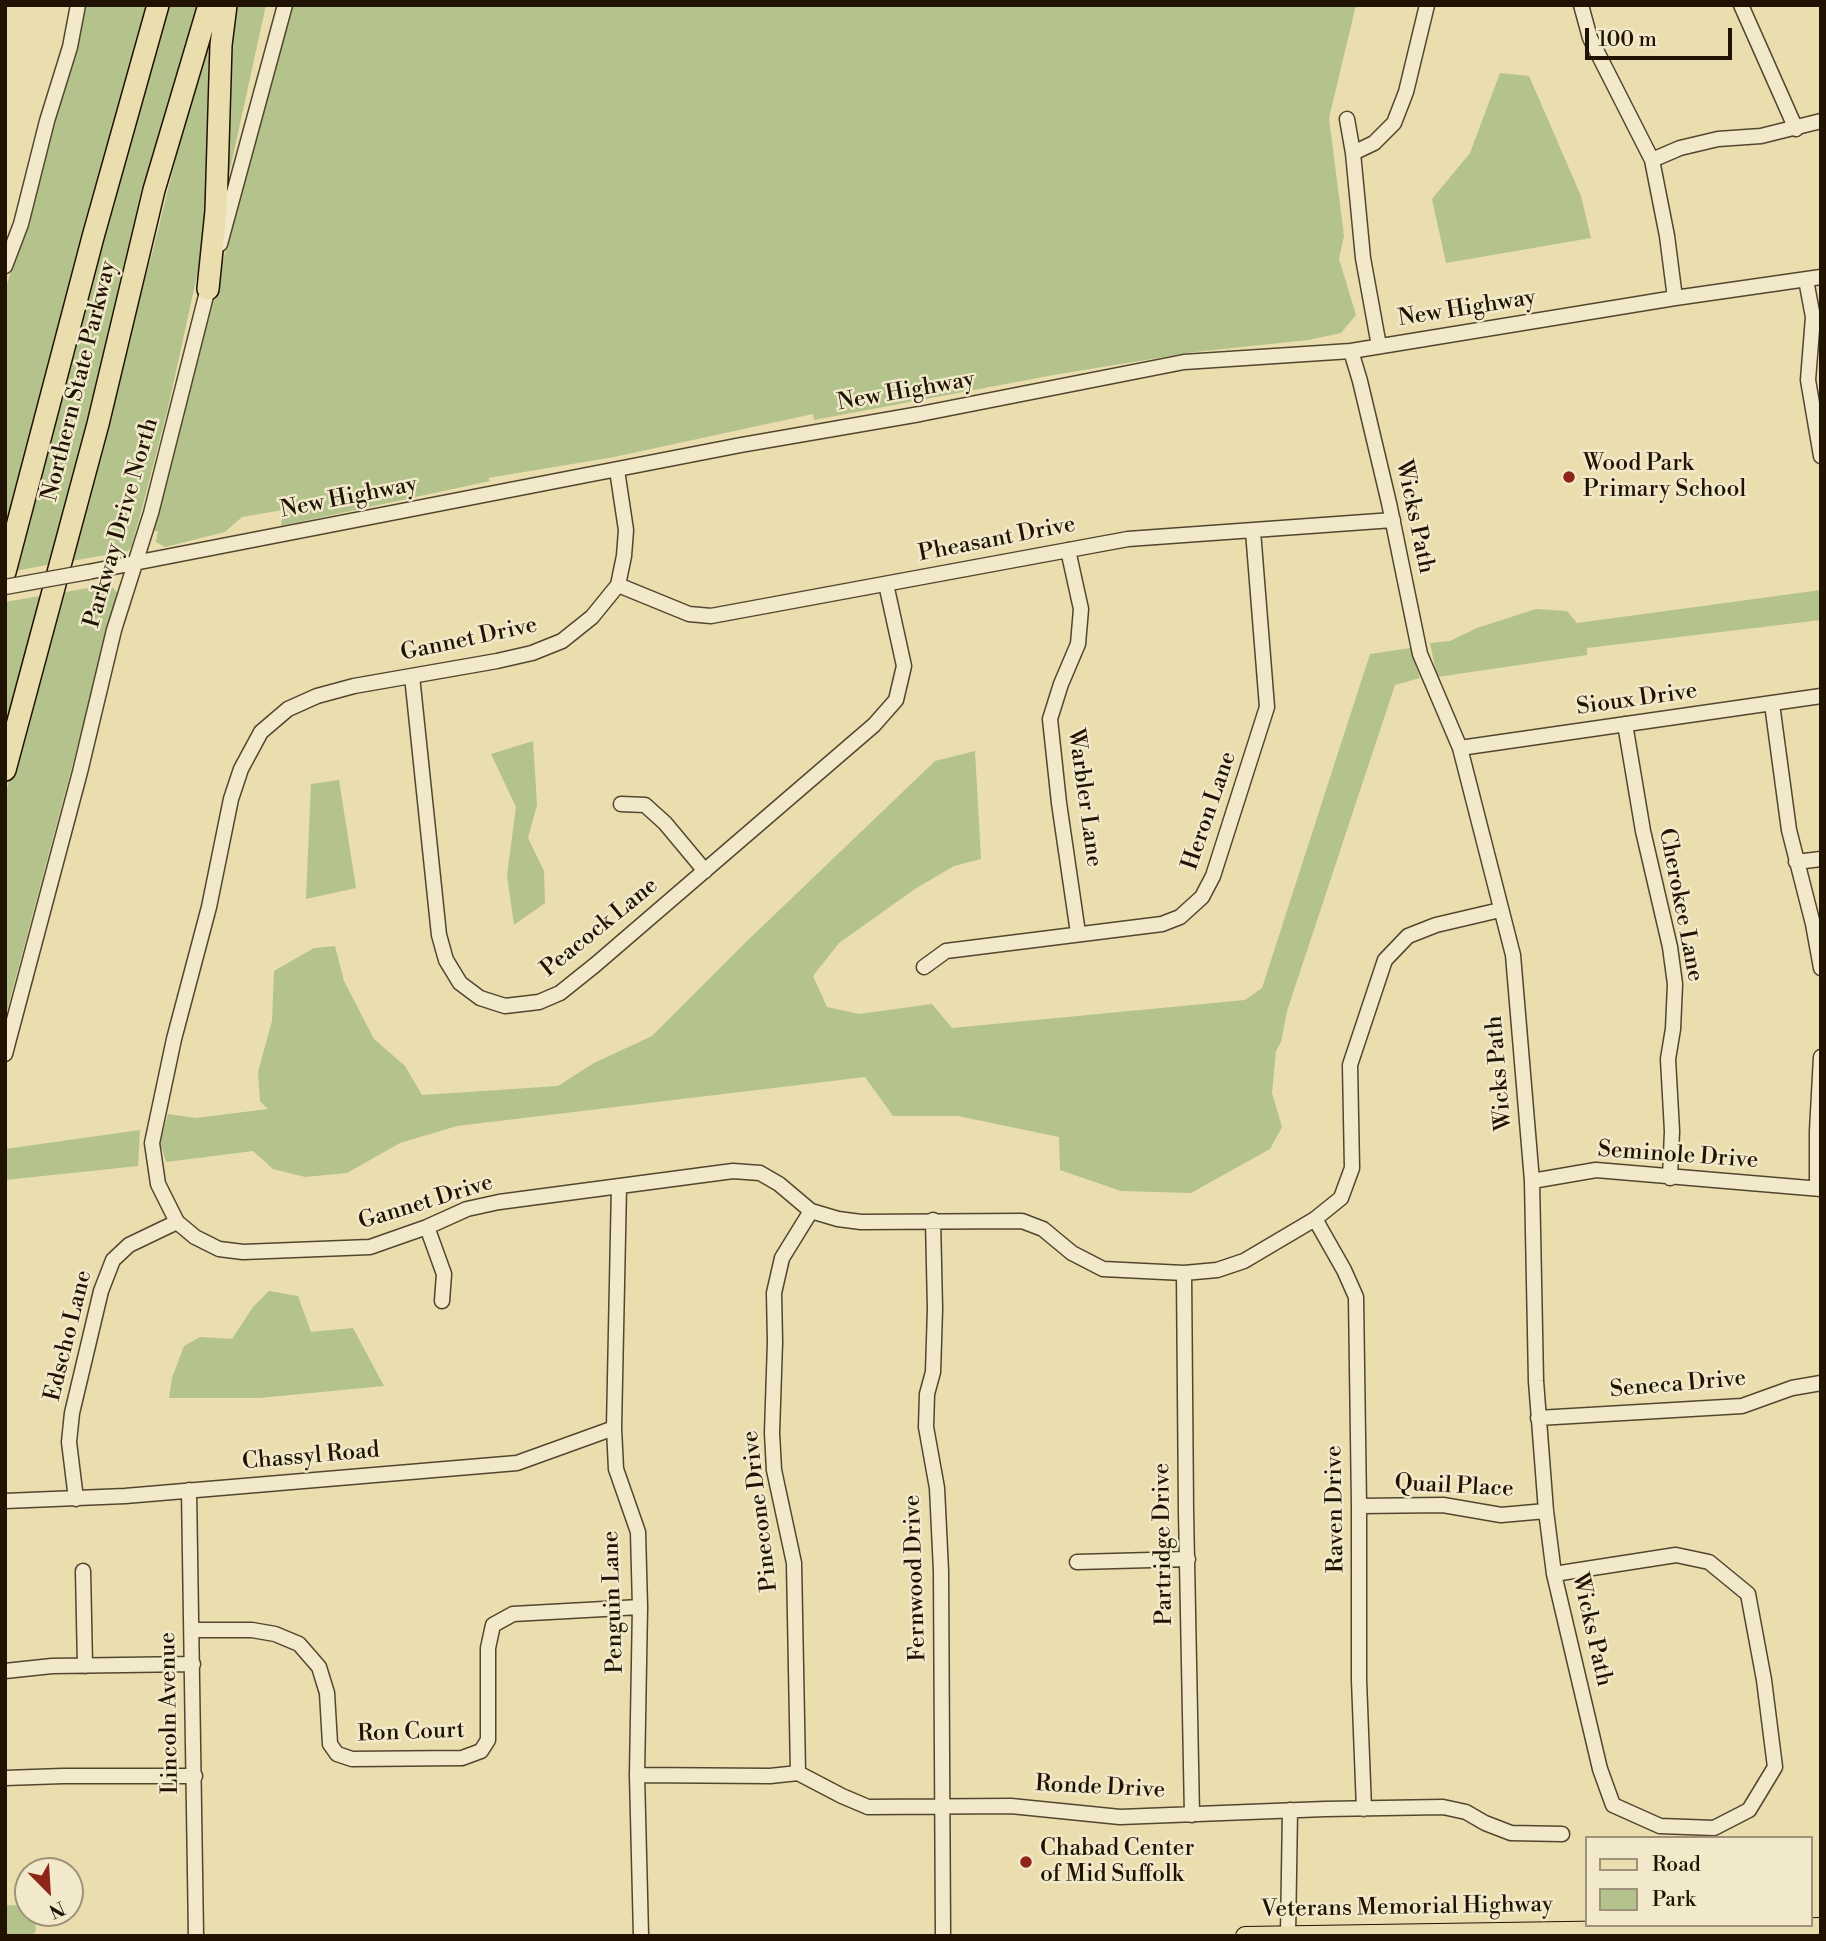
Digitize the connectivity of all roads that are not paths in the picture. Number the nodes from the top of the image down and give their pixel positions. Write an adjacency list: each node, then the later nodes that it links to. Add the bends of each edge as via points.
1 (78, 5): 14 (street, via 21,224)
2 (158, 5): 27 (highway, Northern State Parkway)
3 (209, 5): 36 (highway, Northern State Parkway, via 154,190 98,424)
4 (226, 5): 17 (highway)
5 (285, 5): 17 (street, Parkway Drive North)
6 (1427, 5): 12 (street, via 1394,123 1374,143)
7 (1581, 5): 13 (street, via 1590,38)
8 (1741, 5): 11 (street)
9 (1347, 119): 12 (street)
10 (1821, 121): 11 (street)
11 (1796, 129): 13 (street, via 1718,139)
12 (1353, 153): 19 (street, via 1363,258)
13 (1652, 160): 18 (street)
14 (5, 266)
15 (1821, 277): 16 (street, New Highway)
16 (1805, 280): 18 (street, New Highway); 21 (street, via 1814,317 1808,380)
17 (208, 289): 26 (street, Parkway Drive North)
18 (1675, 298): 19 (street, New Highway)
19 (1379, 346): 20 (street, New Highway)
20 (1351, 351): 22 (street, New Highway, via 1184,362); 23 (street, Wicks Path)
21 (1821, 456)
22 (617, 470): 26 (street, New Highway); 29 (street, Gannet Drive, via 626,530)
23 (1393, 520): 24 (street, Pheasant Drive); 35 (street, Wicks Path, via 1420,654)
24 (1253, 531): 25 (street, Pheasant Drive, via 1128,538); 42 (street, Heron Lane, via 1267,708 1213,876 1202,897 1180,917 1162,924)
25 (1068, 550): 28 (street, Pheasant Drive); 42 (street, Warbler Lane, via 1081,608 1078,644 1051,719)
26 (137, 561): 30 (street, New Highway, bridge); 45 (street, Parkway Drive North, via 114,630)
27 (5, 572)
28 (886, 584): 29 (street, Pheasant Drive, via 711,616 689,614); 40 (street, Peacock Lane, via 904,666 897,700)
29 (618, 585): 31 (street, Gannet Drive, via 592,617 562,641 520,656)
30 (5, 587)
31 (412, 676): 40 (street, Peacock Lane, via 439,935 446,960 460,983 480,998 505,1006 539,1002 560,993); 54 (street, Gannet Drive, via 317,696 288,709 261,732 241,769 152,1143 158,1184)
32 (1821, 696): 33 (street, Sioux Drive)
33 (1772, 704): 34 (street, Sioux Drive); 39 (street)
34 (1625, 724): 35 (street, Sioux Drive); 47 (street, Cherokee Lane, via 1675,984 1668,1059)
35 (1460, 748): 41 (street, Wicks Path)
36 (5, 770)
37 (621, 804): 40 (street, via 645,806)
38 (1821, 859): 39 (street)
39 (1796, 862): 44 (street)
40 (705, 871)
41 (1500, 910): 48 (street, Wicks Path, via 1513,956); 52 (street, Gannet Drive, via 1408,936 1385,960 1350,1065 1352,1168 1340,1198)
42 (1078, 933): 43 (street, Heron Lane, via 946,951)
43 (924, 967)
44 (1821, 968)
45 (5, 1054)
46 (1821, 1057): 50 (street)
47 (1670, 1178): 48 (street, Seminole Drive, via 1596,1170); 50 (street, Seminole Drive)
48 (1532, 1181): 59 (street, Wicks Path)
49 (619, 1186): 51 (street, Gannet Drive, via 733,1171 760,1173); 55 (street, Gannet Drive, via 499,1202 467,1209); 60 (street, Penguin Lane)
50 (1819, 1189)
51 (811, 1211): 53 (street, Gannet Drive, via 861,1222); 75 (street, Pinecone Drive, via 782,1258 774,1293 774,1469 794,1563)
52 (1315, 1219): 56 (street, Gannet Drive, via 1244,1261 1217,1270); 64 (street, Raven Drive, via 1356,1297)
53 (933, 1220): 56 (street, Gannet Drive, via 1021,1221 1043,1229 1072,1253 1103,1269); 79 (street, Fernwood Drive, via 933,1372 926,1427 937,1488 941,1571)
54 (177, 1222): 55 (street, Gannet Drive, via 219,1250 243,1252 370,1247); 62 (street, Edscho Lane, via 129,1245 113,1260 101,1291 72,1413 69,1441)
55 (427, 1227): 57 (street, via 444,1274)
56 (1184, 1273): 66 (street, Partridge Drive)
57 (442, 1301)
58 (1821, 1383): 59 (street, Seneca Drive, via 1791,1388 1742,1406)
59 (1538, 1418): 65 (street, Wicks Path)
60 (614, 1428): 61 (street, Chassyl Road, via 517,1463); 70 (street, Penguin Lane, via 616,1469 638,1532)
61 (189, 1490): 62 (street, Chassyl Road); 71 (street, Lincoln Avenue)
62 (76, 1499): 63 (street, Chassyl Road)
63 (5, 1501)
64 (1359, 1506): 65 (street, Quail Place, via 1443,1505 1501,1515); 80 (street, Raven Drive)
65 (1546, 1511): 69 (street, Wicks Path)
66 (1188, 1559): 67 (street); 82 (street, Partridge Drive)
67 (1077, 1562)
68 (83, 1571): 73 (street)
69 (1554, 1574): 69 (street, Wicks Path, via 1600,1769 1613,1805 1660,1826 1714,1828 1749,1810 1775,1767 1748,1594 1709,1562 1676,1555)
70 (640, 1607): 71 (street, Ron Court, via 513,1614 493,1625 488,1648 488,1740 481,1751 461,1758 343,1757 330,1744 327,1693 319,1667 299,1644 275,1633); 76 (street, Penguin Lane)
71 (192, 1630): 72 (street, Lincoln Avenue)
72 (193, 1664): 73 (street); 77 (street, Lincoln Avenue)
73 (85, 1666): 74 (street)
74 (5, 1671)
75 (798, 1773): 76 (street); 79 (street, Ronde Drive, via 868,1807)
76 (637, 1775): 88 (street, Penguin Lane)
77 (195, 1776): 78 (street); 87 (street, Lincoln Avenue)
78 (5, 1778)
79 (944, 1807): 82 (street, Ronde Drive, via 1011,1806 1120,1817); 89 (street, Fernwood Drive)
80 (1364, 1809): 81 (street, Ronde Drive); 83 (street, Ronde Drive, via 1443,1807 1466,1812 1511,1833)
81 (1290, 1810): 82 (street, Ronde Drive); 86 (street)
82 (1192, 1815)
83 (1562, 1834)
84 (1821, 1927): 85 (main road, Veterans Memorial Highway)
85 (1631, 1933): 86 (main road, Veterans Memorial Highway)
86 (1289, 1935): 90 (main road, Veterans Memorial Highway)
87 (196, 1936)
88 (641, 1936)
89 (943, 1936)
90 (1245, 1936)

